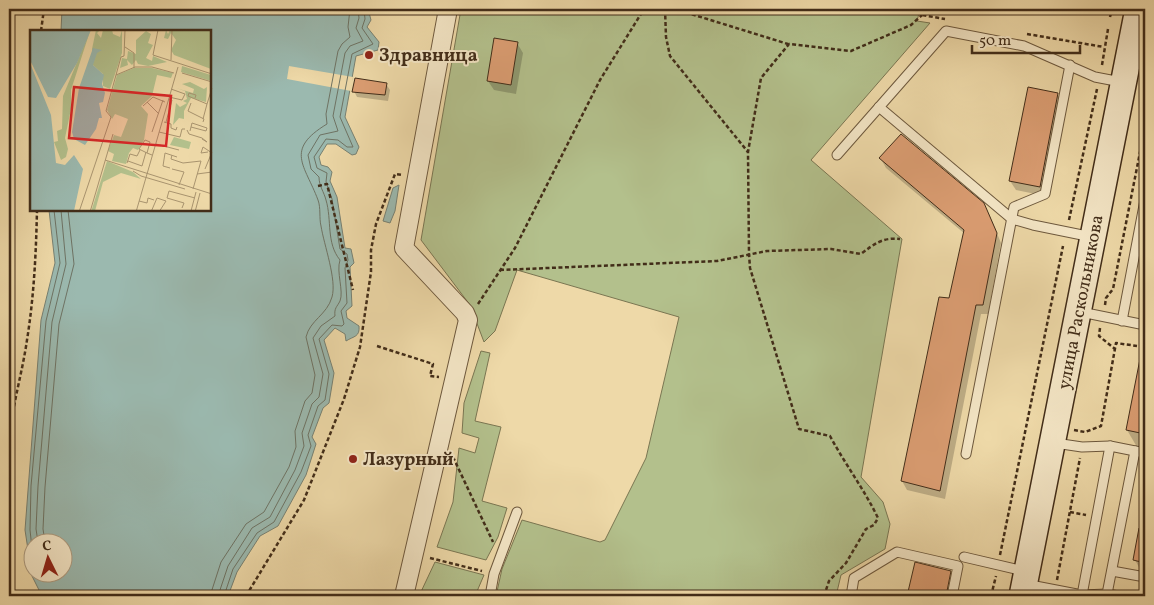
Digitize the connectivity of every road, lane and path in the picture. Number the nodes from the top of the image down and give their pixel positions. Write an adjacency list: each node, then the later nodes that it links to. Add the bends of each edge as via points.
1 (44, 9): 11 (path)
2 (448, 9): 70 (street, via 404,248 468,320)
3 (644, 9): 31 (path, via 600,80 515,248)
4 (666, 9): 19 (path, via 670,56)
5 (680, 9): 12 (path)
6 (1112, 9): 9 (path)
7 (1140, 14): 15 (street, улица Раскольникова)
8 (922, 15): 12 (path, via 911,25 851,51)
9 (1110, 17)
10 (1108, 29): 14 (path)
11 (41, 30)
12 (788, 44): 19 (path, via 761,78)
13 (1070, 65): 15 (lane, via 1095,77); 17 (lane, via 1024,46 946,31); 25 (lane, via 1045,194 1014,207)
14 (1102, 65)
15 (1124, 83): 27 (street, улица Раскольникова)
16 (1097, 84): 26 (path)
17 (879, 107): 20 (lane); 25 (lane)
18 (1145, 127): 35 (path, via 1113,289 1106,298)
19 (748, 152): 30 (path)
20 (837, 155)
21 (318, 186): 32 (path, via 326,184)
22 (389, 190): 69 (path, via 376,224 360,347 344,399 304,500)
23 (1145, 200): 36 (lane)
24 (37, 211): 45 (path, via 36,261 27,341 10,424)
25 (1012, 219): 27 (lane); 49 (lane)
26 (1067, 226)
27 (1093, 237): 34 (street, улица Раскольникова)
28 (900, 239): 30 (path, via 876,242 861,254 831,249)
29 (1063, 246): 42 (path)
30 (749, 254): 31 (path, via 717,261); 72 (path, via 750,268 799,429 830,436 878,518 866,529 846,563 829,581)
31 (500, 270): 33 (path)
32 (353, 290)
33 (476, 307)
34 (1078, 312): 35 (lane); 44 (street, улица Раскольникова)
35 (1102, 317): 36 (lane); 40 (path, via 1098,336)
36 (1122, 321): 37 (lane)
37 (1145, 325)
38 (377, 346): 41 (path, via 433,364)
39 (1137, 346): 40 (path, via 1116,342)
40 (1115, 349): 44 (path, via 1100,426)
41 (430, 376)
42 (1028, 421): 43 (path); 58 (path)
43 (1034, 422)
44 (1061, 436): 46 (lane, via 1082,447); 64 (street, улица Раскольникова)
45 (9, 445)
46 (1110, 446): 47 (lane); 54 (lane)
47 (1134, 451): 48 (lane); 61 (lane)
48 (1145, 453)
49 (966, 454)
50 (1081, 454): 53 (path)
51 (452, 456): 57 (path)
52 (517, 512): 57 (lane)
53 (1070, 512): 54 (path); 65 (path)
54 (1097, 516): 67 (lane)
55 (428, 557): 62 (path)
56 (964, 557): 64 (lane)
57 (500, 558): 62 (lane)
58 (999, 559)
59 (9, 570): 68 (path)
60 (997, 570): 75 (path)
61 (1112, 570): 63 (lane); 66 (lane)
62 (494, 574): 71 (lane)
63 (1145, 577)
64 (1025, 584): 65 (lane)
65 (1055, 590): 67 (lane)
66 (1107, 594): 67 (lane); 76 (lane)
67 (1082, 595)
68 (12, 596)
69 (246, 596)
70 (404, 596)
71 (490, 596)
72 (824, 596)
73 (851, 596): 74 (lane, via 854,578 897,552 958,566)
74 (952, 596)
75 (991, 596)
76 (1119, 596)

